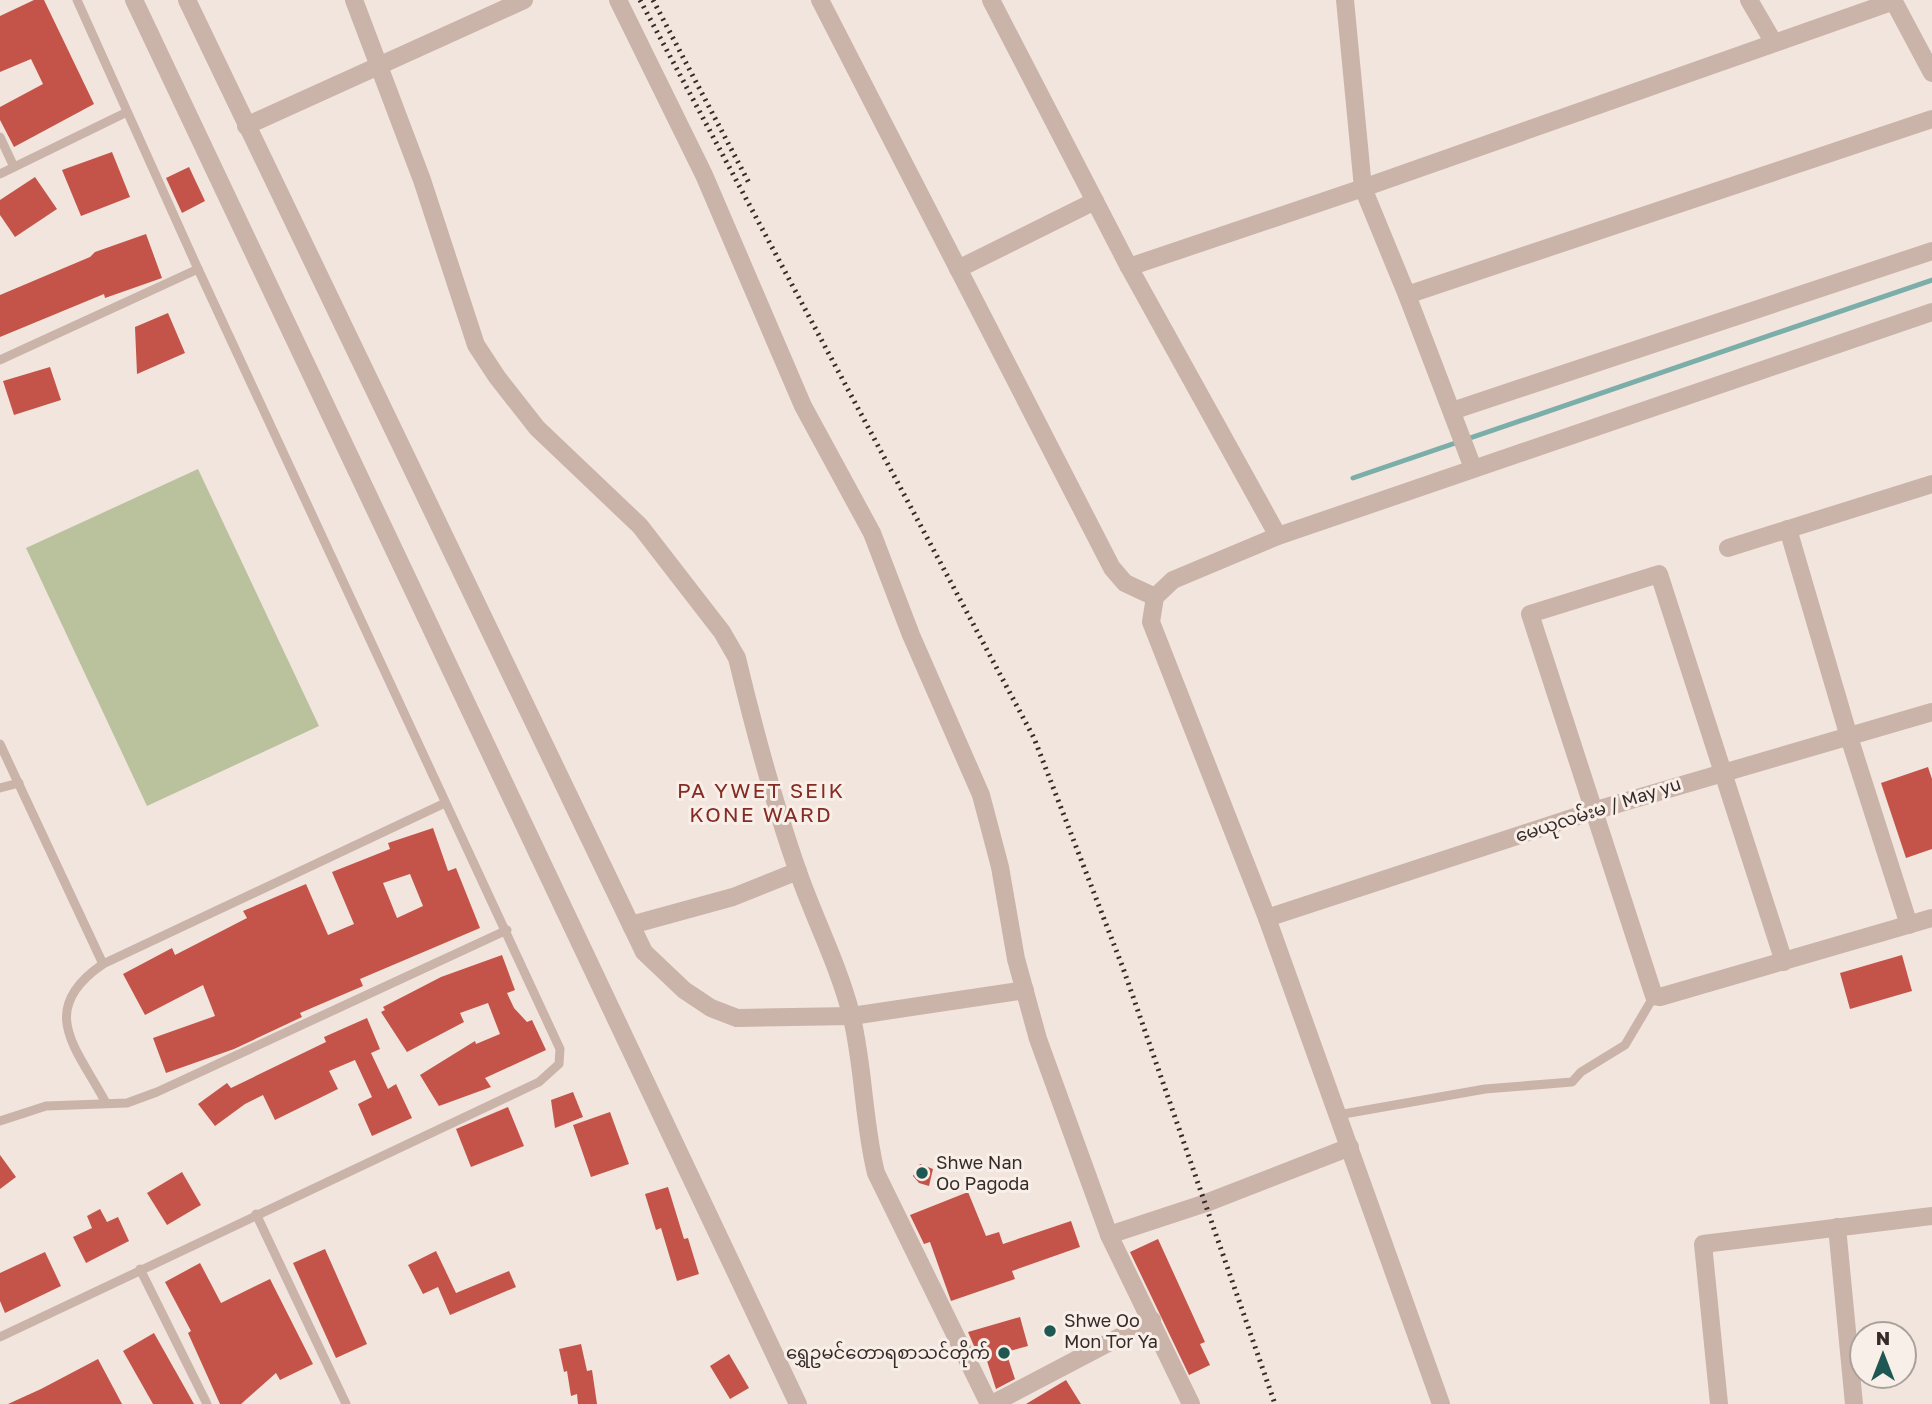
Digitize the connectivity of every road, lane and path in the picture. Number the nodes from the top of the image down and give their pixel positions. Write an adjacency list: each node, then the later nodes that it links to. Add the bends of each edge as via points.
1 (77, 0): 15 (lane)
2 (134, 0): 69 (street)
3 (187, 0): 17 (street)
4 (355, 0): 13 (street)
5 (524, 0): 13 (street)
6 (618, 0): 53 (street, via 704,175 803,406 872,533 981,795)
7 (820, 0): 25 (street)
8 (991, 0): 22 (street)
9 (1345, 0): 21 (street)
10 (1749, 0): 12 (street)
11 (1893, 1): 12 (street); 14 (street)
12 (1774, 43): 21 (street)
13 (380, 67): 17 (street); 45 (street, via 476,345 537,428 640,526 737,658)
14 (1932, 73)
15 (127, 112): 19 (lane); 26 (lane)
16 (1932, 119): 27 (street)
17 (246, 126): 48 (street)
18 (0, 137): 19 (lane)
19 (14, 167): 20 (lane)
20 (0, 174)
21 (1363, 188): 24 (street); 27 (street)
22 (1095, 201): 24 (street); 25 (street)
23 (1932, 251): 30 (street)
24 (1129, 267): 34 (street)
25 (958, 268): 36 (street, via 1112,568 1125,583)
26 (198, 269): 29 (lane); 43 (lane)
27 (1408, 295): 30 (street)
28 (1932, 312): 31 (street)
29 (0, 360)
30 (1451, 411): 31 (street)
31 (1472, 465): 34 (street)
32 (1932, 484): 33 (street)
33 (1788, 529): 35 (street); 38 (street)
34 (1278, 536): 36 (street, via 1173,580)
35 (1728, 548)
36 (1156, 597): 46 (street, via 1151,622)
37 (1932, 712): 38 (street, မေယုလမ်းမ / May yu)
38 (1849, 737): 40 (street, မေယုလမ်းမ / May yu); 49 (street)
39 (0, 744): 41 (lane)
40 (1722, 772): 44 (street, မေယုလမ်းမ / May yu); 44 (street, via 1659,574 1530,614); 51 (street)
41 (19, 783): 42 (lane); 52 (lane)
42 (0, 788)
43 (445, 803): 50 (lane); 52 (lane)
44 (1593, 811): 46 (street, မေယုလမ်းမ / May yu); 54 (street)
45 (798, 872): 48 (street, via 733,897); 55 (street, via 833,955)
46 (1267, 918): 57 (street)
47 (1932, 918): 49 (street)
48 (631, 925): 55 (street, via 644,952 663,973 711,1008 737,1018)
49 (1909, 925): 51 (street)
50 (507, 930): 56 (lane, via 157,1092 127,1103); 60 (lane, via 560,1049 559,1064 539,1082)
51 (1784, 962): 54 (street)
52 (103, 964): 56 (lane, via 69,995 66,1012 68,1032)
53 (1025, 990): 55 (street); 63 (street, via 1038,1039)
54 (1654, 996): 57 (lane, via 1625,1045 1572,1082 1485,1089)
55 (852, 1016): 70 (street, via 876,1173)
56 (106, 1103): 58 (lane, via 46,1106)
57 (1338, 1115): 59 (street)
58 (0, 1121)
59 (1350, 1147): 63 (street); 72 (street)
60 (256, 1213): 64 (lane); 68 (lane)
61 (1932, 1216): 62 (street)
62 (1837, 1227): 73 (street, via 1703,1244); 74 (street)
63 (1110, 1235): 65 (street)
64 (140, 1269): 66 (lane); 67 (lane)
65 (1152, 1320): 70 (street); 71 (street)
66 (0, 1337)
67 (207, 1404)
68 (346, 1404)
69 (798, 1404)
70 (991, 1404)
71 (1191, 1404)
72 (1441, 1404)
73 (1719, 1404)
74 (1854, 1404)

